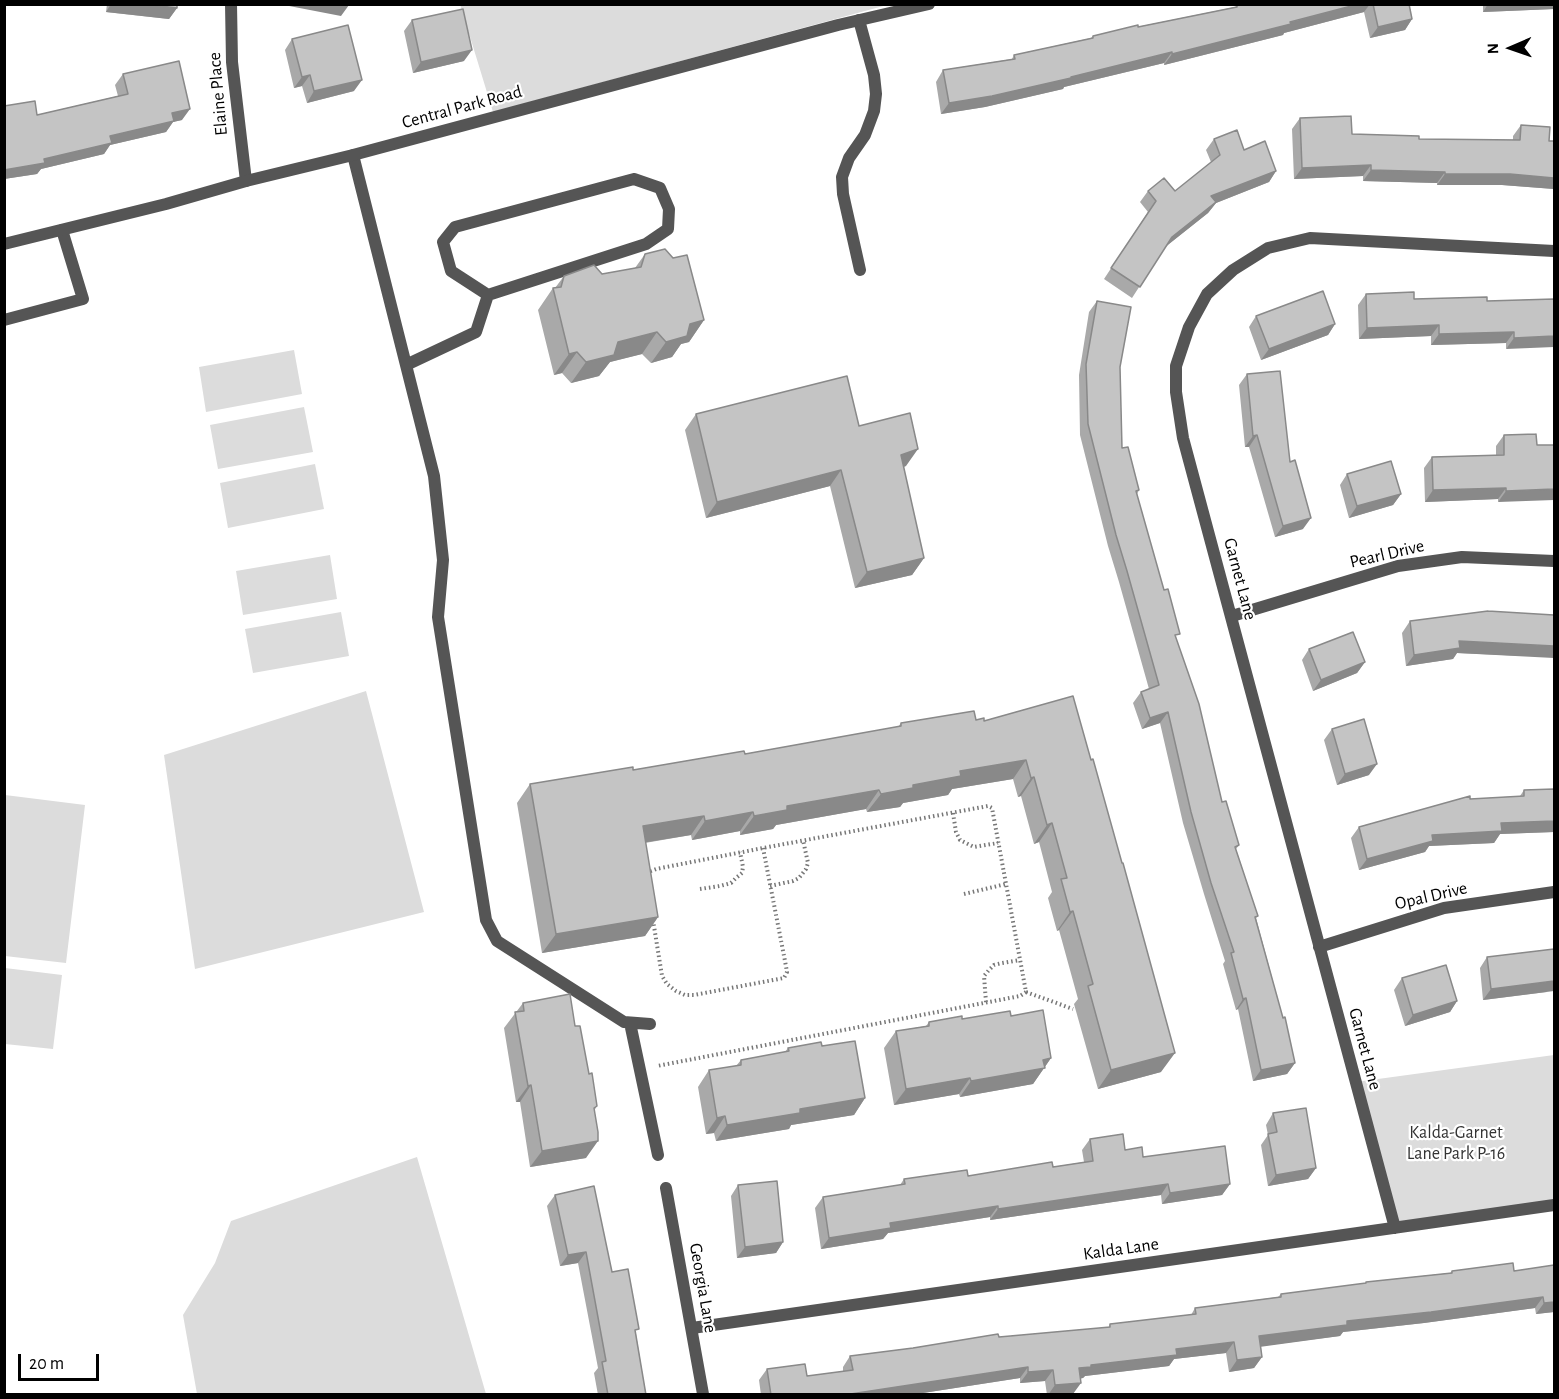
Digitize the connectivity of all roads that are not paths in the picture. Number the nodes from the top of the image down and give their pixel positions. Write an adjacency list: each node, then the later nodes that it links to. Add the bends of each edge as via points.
1 (231, 4): 5 (street, Elaine Place, via 231,62)
2 (929, 4): 3 (street, Central Park Road)
3 (859, 20): 4 (street, Central Park Road); 9 (street, via 876,94 865,135 842,177)
4 (353, 155): 5 (street, Central Park Road); 12 (street)
5 (246, 180): 6 (street, Central Park Road)
6 (62, 230): 7 (street, Central Park Road); 11 (street, via 83,299)
7 (4, 244)
8 (1554, 251): 14 (street, Garnet Lane, via 1310,238 1268,248 1233,270 1207,294 1189,327 1176,366 1176,392 1183,438)
9 (860, 270)
10 (488, 295): 10 (street, via 646,244 668,229 669,209 660,188 634,178 455,227 443,242 451,271); 12 (street, via 476,332)
11 (4, 320)
12 (406, 365): 17 (street, via 434,476 443,560 438,617 486,920 497,941)
13 (1554, 561): 14 (street, Pearl Drive, via 1462,557 1398,566)
14 (1232, 616): 16 (street, Garnet Lane)
15 (1554, 892): 16 (street, Opal Drive, via 1444,908)
16 (1319, 947): 22 (street, Garnet Lane)
17 (630, 1023): 18 (street); 19 (street)
18 (650, 1024)
19 (658, 1155)
20 (666, 1188): 23 (street, Georgia Lane)
21 (1554, 1205): 22 (street, Kalda Lane)
22 (1395, 1228): 23 (street, Kalda Lane)
23 (692, 1328): 24 (street, Georgia Lane)
24 (703, 1395)

